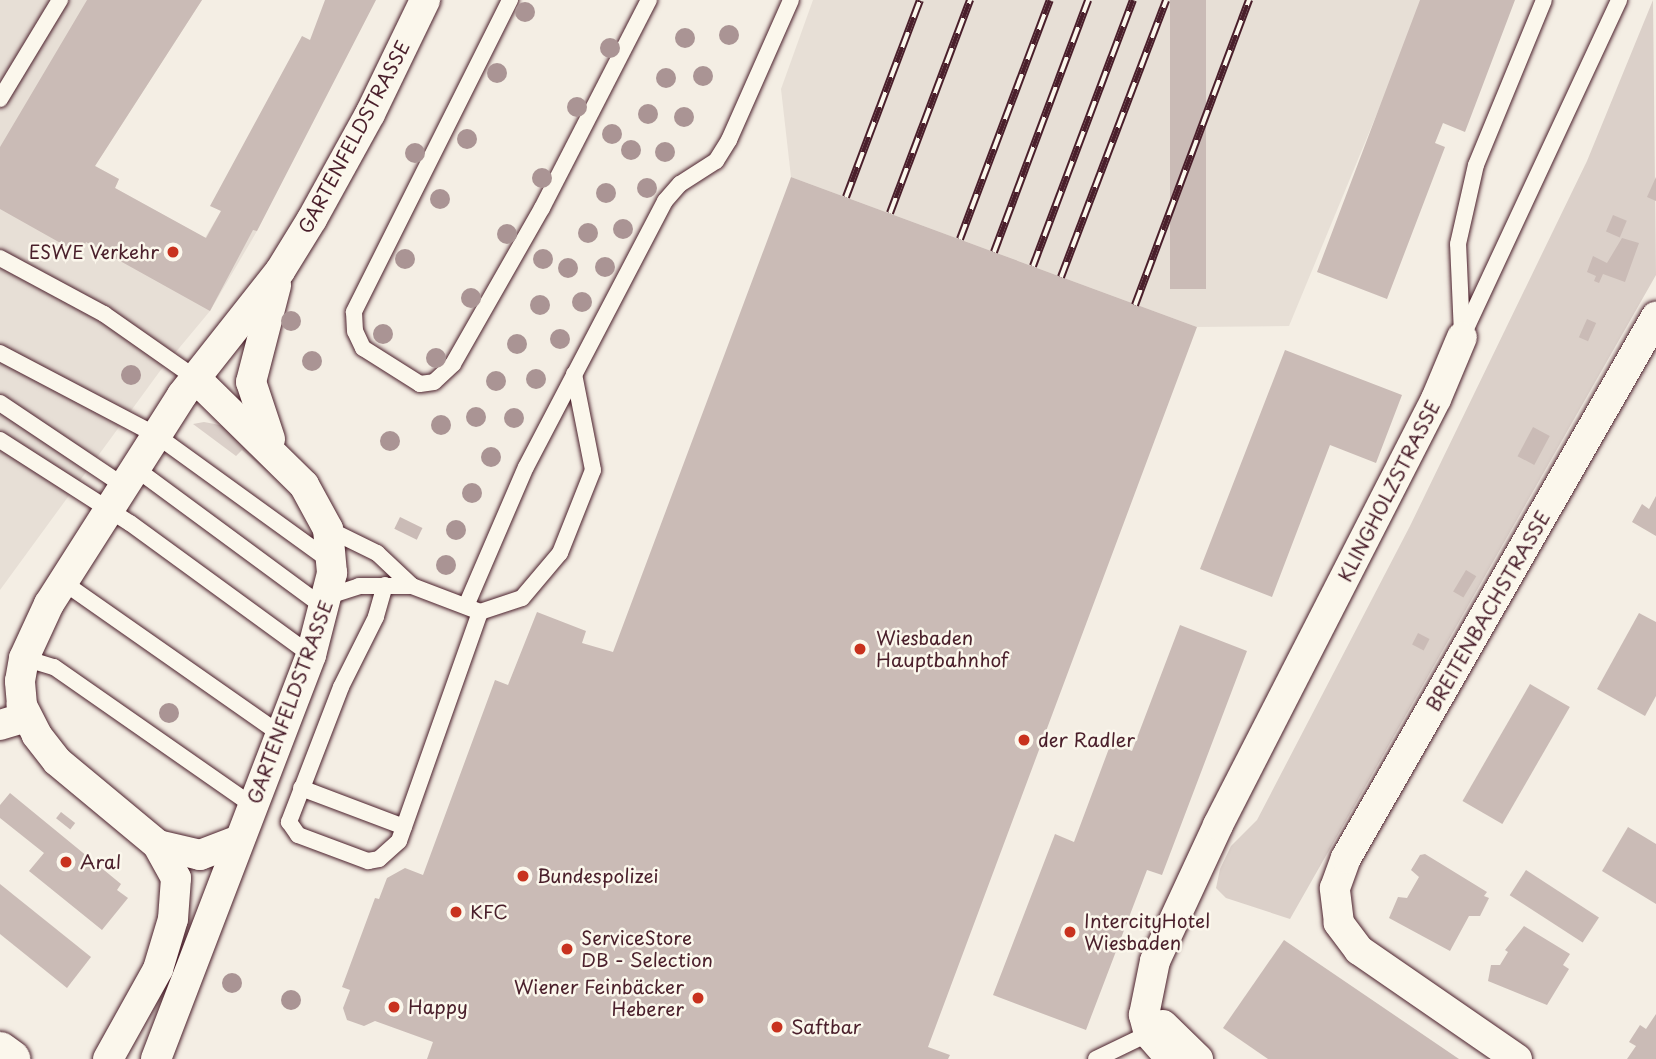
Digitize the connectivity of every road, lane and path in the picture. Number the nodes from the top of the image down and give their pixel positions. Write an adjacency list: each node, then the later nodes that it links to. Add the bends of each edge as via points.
1 (60, 0): 8 (lane)
2 (425, 0): 10 (street, GARTENFELDSTRASSE, via 370,114)
3 (510, 0): 4 (lane, via 354,312 355,331 363,348 420,384 434,382 453,365)
4 (649, 0)
5 (791, 0): 14 (lane, via 729,140 716,161 680,184 665,201)
6 (1544, 0): 12 (lane, via 1476,165 1458,244)
7 (1619, 0): 12 (lane, KLINGHOLZSTRASSE)
8 (0, 99)
9 (0, 258): 15 (lane, via 104,314)
10 (280, 271): 15 (street, GARTENFELDSTRASSE); 19 (street, GARTENFELDSTRASSE, via 251,382)
11 (1656, 317): 45 (street, BREITENBACHSTRASSE, via 1346,858 1335,888 1335,910 1359,950)
12 (1462, 337): 37 (street, KLINGHOLZSTRASSE, via 1436,399 1218,825 1149,978)
13 (0, 353): 17 (lane)
14 (574, 374): 27 (lane, via 526,467); 27 (lane, via 593,470 573,524 560,553 522,598)
15 (194, 377): 17 (street, GARTENFELDSTRASSE); 19 (street, GARTENFELDSTRASSE)
16 (0, 403): 20 (lane)
17 (156, 435): 20 (street, GARTENFELDSTRASSE); 22 (lane)
18 (0, 440): 20 (lane)
19 (276, 452): 21 (street, GARTENFELDSTRASSE, via 304,485)
20 (123, 487): 23 (street, GARTENFELDSTRASSE); 26 (lane); 28 (lane)
21 (328, 529): 22 (street, GARTENFELDSTRASSE); 25 (lane, via 377,553)
22 (332, 563): 26 (street, GARTENFELDSTRASSE)
23 (63, 582): 29 (street, GARTENFELDSTRASSE, via 36,625); 31 (lane)
24 (385, 585): 25 (lane); 26 (lane, via 354,587); 32 (lane, via 376,617 341,687)
25 (412, 586): 27 (lane)
26 (327, 603): 28 (street, GARTENFELDSTRASSE)
27 (473, 609): 34 (lane)
28 (311, 655): 31 (street, GARTENFELDSTRASSE)
29 (24, 658): 30 (street, GARTENFELDSTRASSE); 33 (lane, via 54,667)
30 (13, 721): 36 (street, GARTENFELDSTRASSE)
31 (279, 733): 33 (street, GARTENFELDSTRASSE)
32 (301, 788): 34 (lane); 34 (lane, via 289,822 298,835 373,861 394,848)
33 (253, 806): 35 (street, GARTENFELDSTRASSE)
34 (404, 827)
35 (239, 840): 36 (street, GARTENFELDSTRASSE, via 200,855); 41 (street, GARTENFELDSTRASSE)
36 (158, 845): 40 (street, GARTENFELDSTRASSE, via 176,878 173,919 150,989)
37 (1156, 1030): 42 (lane); 43 (street, KLINGHOLZSTRASSE); 44 (street, KLINGHOLZSTRASSE)
38 (0, 1051): 39 (main road)
39 (11, 1059)
40 (108, 1059)
41 (156, 1059)
42 (1096, 1059)
43 (1171, 1059)
44 (1198, 1059)
45 (1517, 1059)

